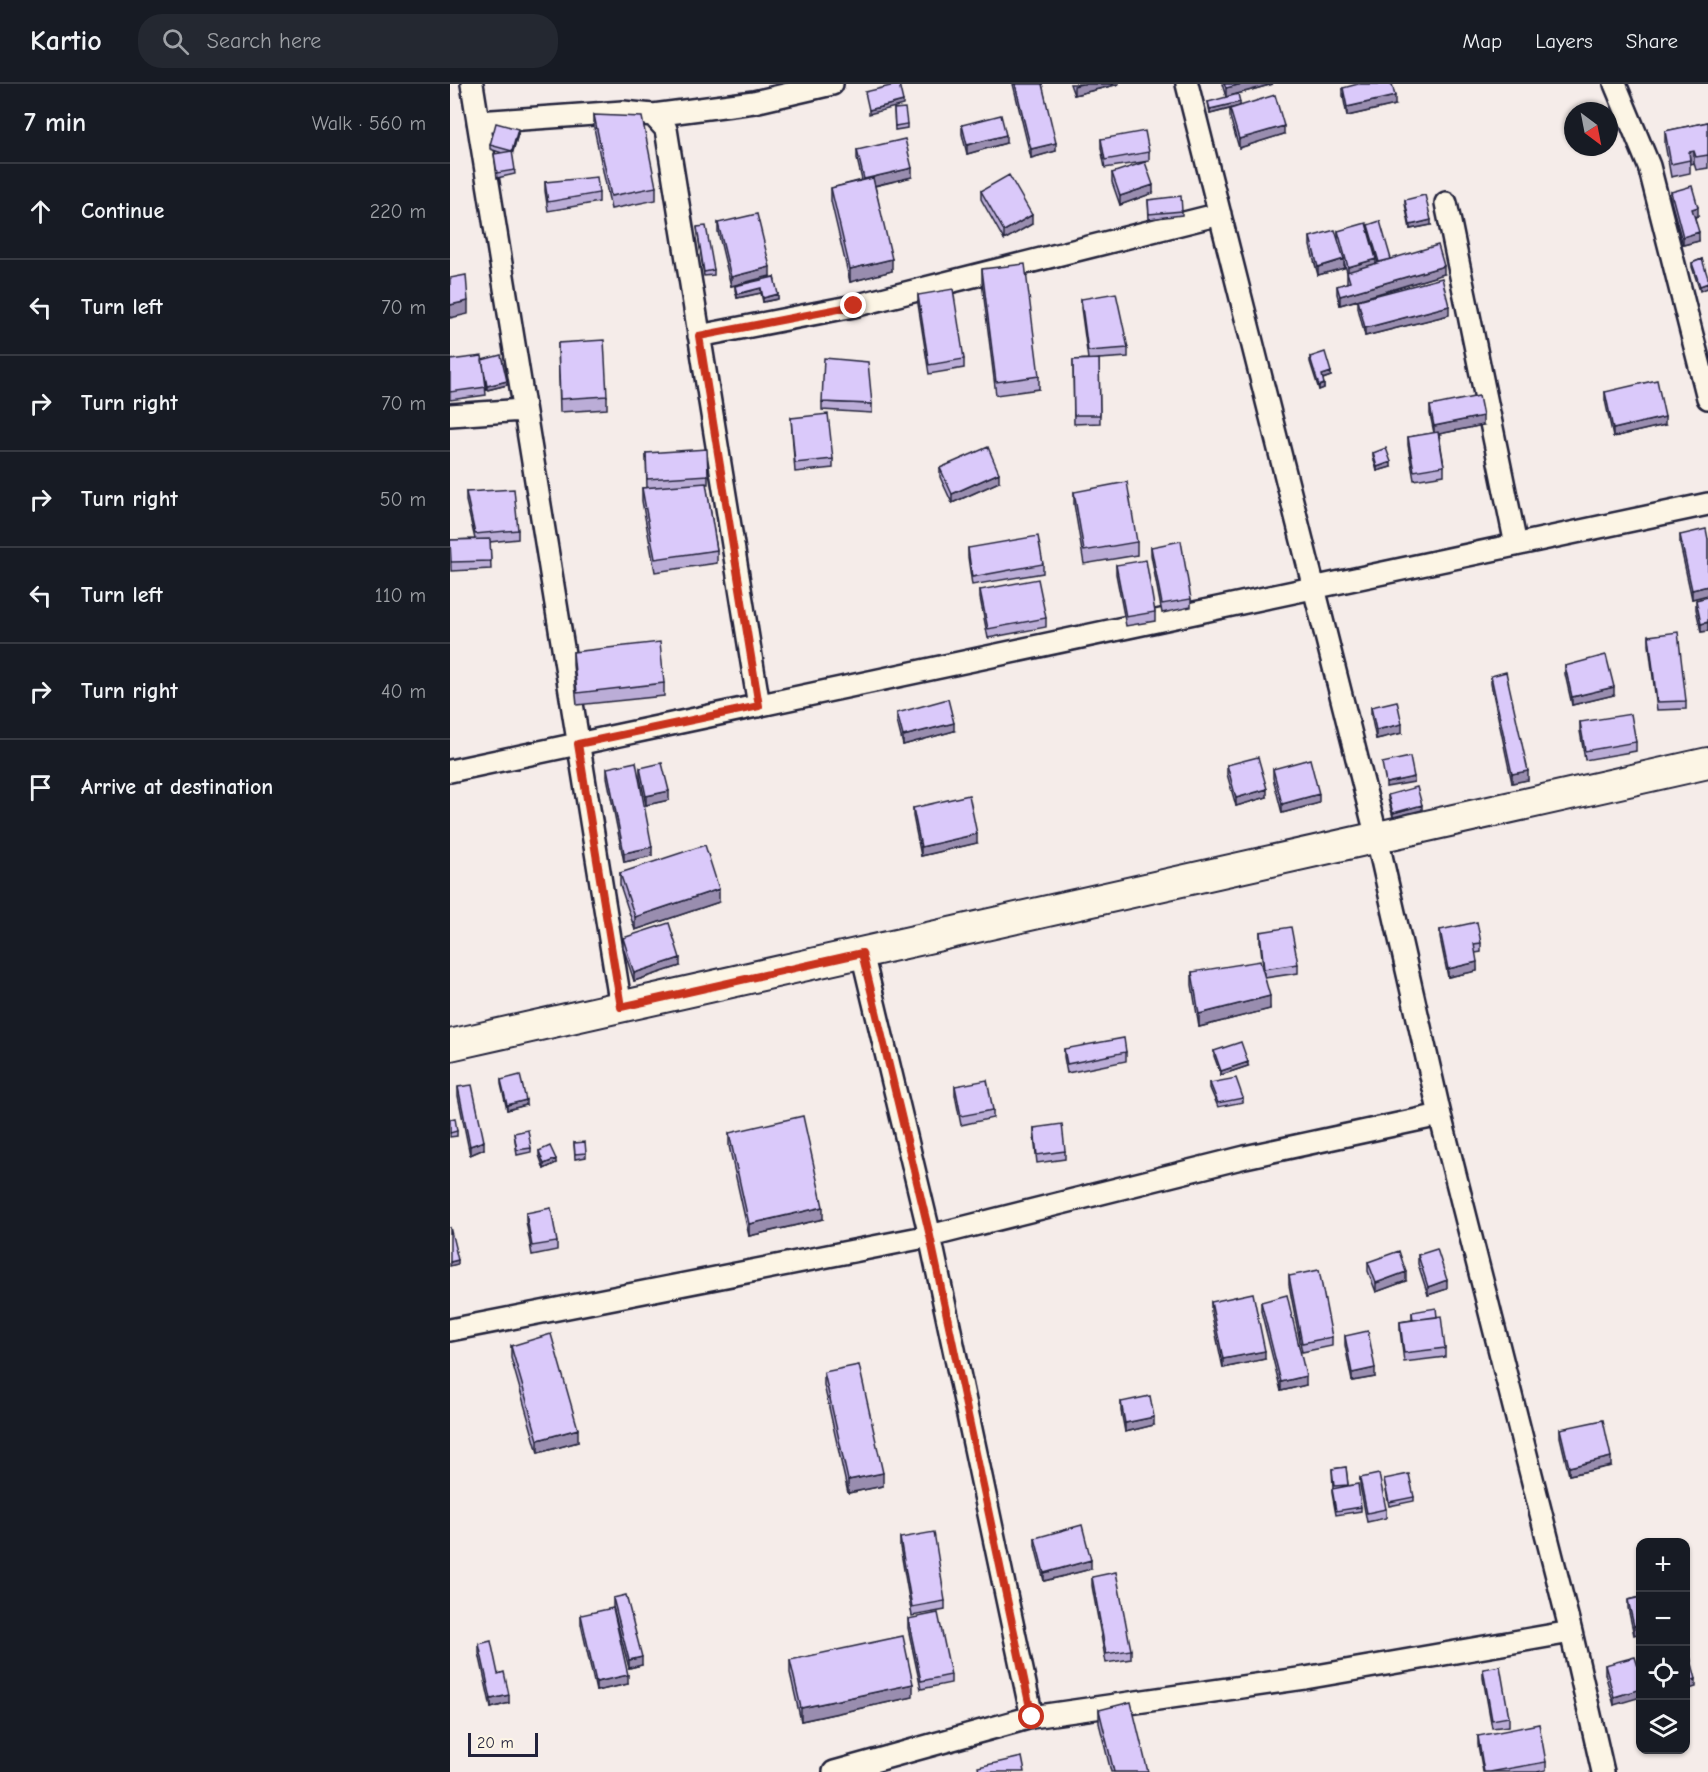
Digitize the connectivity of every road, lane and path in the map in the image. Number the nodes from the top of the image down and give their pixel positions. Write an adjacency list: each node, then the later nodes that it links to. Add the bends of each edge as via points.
1 (472, 84): 6 (street)
2 (832, 84): 5 (street, via 754,102)
3 (1187, 84): 8 (street)
4 (1615, 84): 10 (street, via 1649,165)
5 (654, 116): 6 (street, via 623,112); 9 (street, via 666,129)
6 (478, 122): 11 (street)
7 (1446, 203): 14 (street)
8 (1220, 213): 9 (street, via 854,306); 15 (street)
9 (699, 336): 16 (street)
10 (1708, 398)
11 (523, 410): 12 (street); 17 (street)
12 (450, 415)
13 (1708, 504): 14 (street)
14 (1516, 545): 15 (street)
15 (1312, 588): 16 (street); 20 (street)
16 (759, 706): 17 (street)
17 (578, 744): 19 (street); 22 (street)
18 (1708, 763): 20 (main road)
19 (450, 771)
20 (1377, 838): 21 (main road); 24 (street)
21 (862, 953): 22 (main road); 25 (street)
22 (621, 1007): 23 (main road)
23 (450, 1045)
24 (1440, 1115): 25 (street, via 1245,1157); 27 (street)
25 (930, 1236): 26 (street); 28 (street)
26 (450, 1330)
27 (1571, 1632): 28 (street, via 1305,1678); 30 (street)
28 (1032, 1717): 29 (street)
29 (834, 1772)
30 (1603, 1772)

